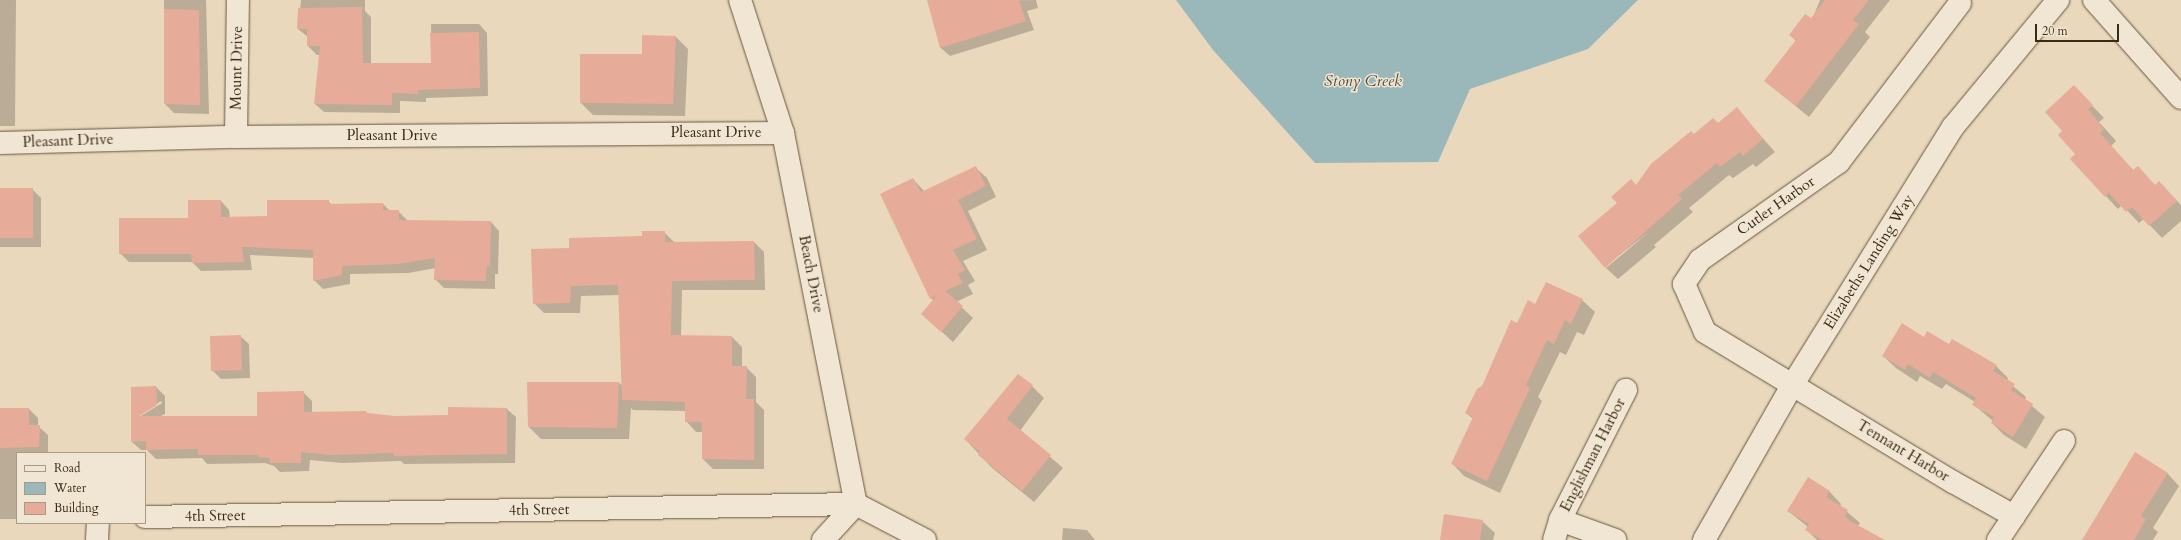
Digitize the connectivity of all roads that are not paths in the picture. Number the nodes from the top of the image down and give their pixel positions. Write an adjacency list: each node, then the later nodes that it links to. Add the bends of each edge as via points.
1 (238, 0): 8 (street, Mount Drive)
2 (740, 0): 7 (street, Beach Drive)
3 (2058, 0): 10 (street, Elizabeths Landing Way, via 1954,126)
4 (2094, 0): 6 (street)
5 (1960, 3): 10 (street, Cutler Harbor, via 1839,162 1700,260 1684,284 1704,332)
6 (2181, 98)
7 (783, 133): 8 (street, Pleasant Drive); 13 (street, Beach Drive)
8 (236, 137): 9 (street, Pleasant Drive)
9 (0, 143)
10 (1793, 384): 14 (street, Tennant Harbor, via 1953,482); 22 (street, Elizabeths Landing Way)
11 (1626, 390): 17 (street, Englishman Harbor)
12 (2064, 441): 14 (street)
13 (856, 504): 15 (street, 4th Street); 19 (street); 20 (street, 4th Street)
14 (2014, 516): 23 (street)
15 (146, 517)
16 (98, 524): 18 (street)
17 (1557, 530): 21 (street, Englishman Harbor)
18 (97, 540)
19 (823, 540)
20 (925, 540)
21 (1615, 540)
22 (1704, 540)
23 (1998, 540)

